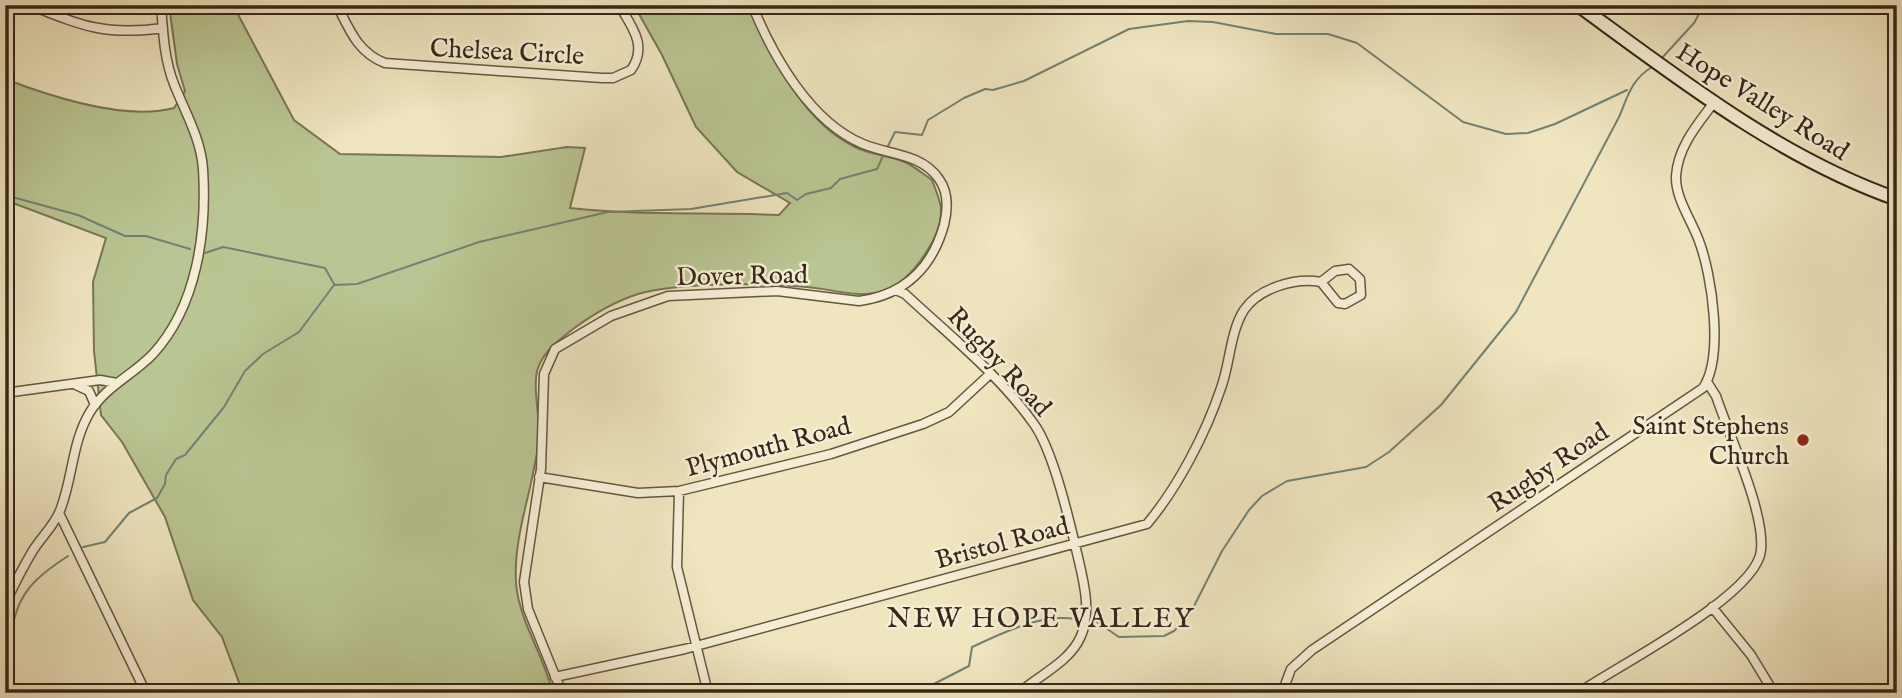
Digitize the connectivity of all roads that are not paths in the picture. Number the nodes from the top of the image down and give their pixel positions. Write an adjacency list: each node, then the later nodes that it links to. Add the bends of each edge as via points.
1 (30, 5): 7 (street, via 97,30)
2 (161, 5): 7 (street)
3 (337, 5): 4 (street, Chelsea Circle, via 359,46 384,63 602,78 631,70 640,52)
4 (619, 5)
5 (752, 5): 11 (street, Dover Road, via 784,68 824,116 862,144 916,160 941,181 947,208 935,252 922,270)
6 (1578, 5): 8 (main road, Hope Valley Road)
7 (163, 28): 14 (street, via 171,76 202,158 200,241 193,282 175,324 152,355)
8 (1714, 101): 9 (main road, Hope Valley Road, via 1833,173); 13 (street, via 1682,149 1676,179 1706,261 1713,300)
9 (1897, 199)
10 (1321, 282): 10 (street, Bristol Road, via 1338,303 1361,295 1360,279 1349,269 1335,271); 21 (street, Bristol Road, via 1274,288 1244,311 1220,391 1177,484 1147,524)
11 (896, 290): 12 (street, Rugby Road); 18 (street, Dover Road, via 859,301 777,291 668,296 598,322 555,349 546,365)
12 (989, 375): 19 (street, Plymouth Road, via 949,412 923,424 831,454); 21 (street, Rugby Road, via 1013,398 1042,438)
13 (1707, 382): 23 (street, via 1720,408 1761,537 1754,572); 30 (street, Rugby Road, via 1678,407 1305,655 1291,669)
14 (117, 383): 15 (street, via 100,380); 17 (street)
15 (76, 385): 16 (street); 17 (street, via 89,391)
16 (5, 393)
17 (95, 404): 20 (street, via 81,429)
18 (539, 477): 19 (street, Plymouth Road, via 638,493); 25 (street, Dover Road, via 525,596)
19 (680, 491): 24 (street, via 677,567)
20 (59, 513): 22 (street); 26 (street)
21 (1075, 544): 24 (street, Bristol Road); 29 (street, Rugby Road, via 1086,607 1081,637 1063,659)
22 (5, 604)
23 (1712, 607): 31 (street); 32 (street, via 1751,655)
24 (697, 646): 25 (street, Bristol Road); 28 (street)
25 (555, 677): 27 (street, Dover Road)
26 (146, 693)
27 (562, 693)
28 (708, 693)
29 (1019, 693)
30 (1282, 693)
31 (1578, 693)
32 (1774, 693)

